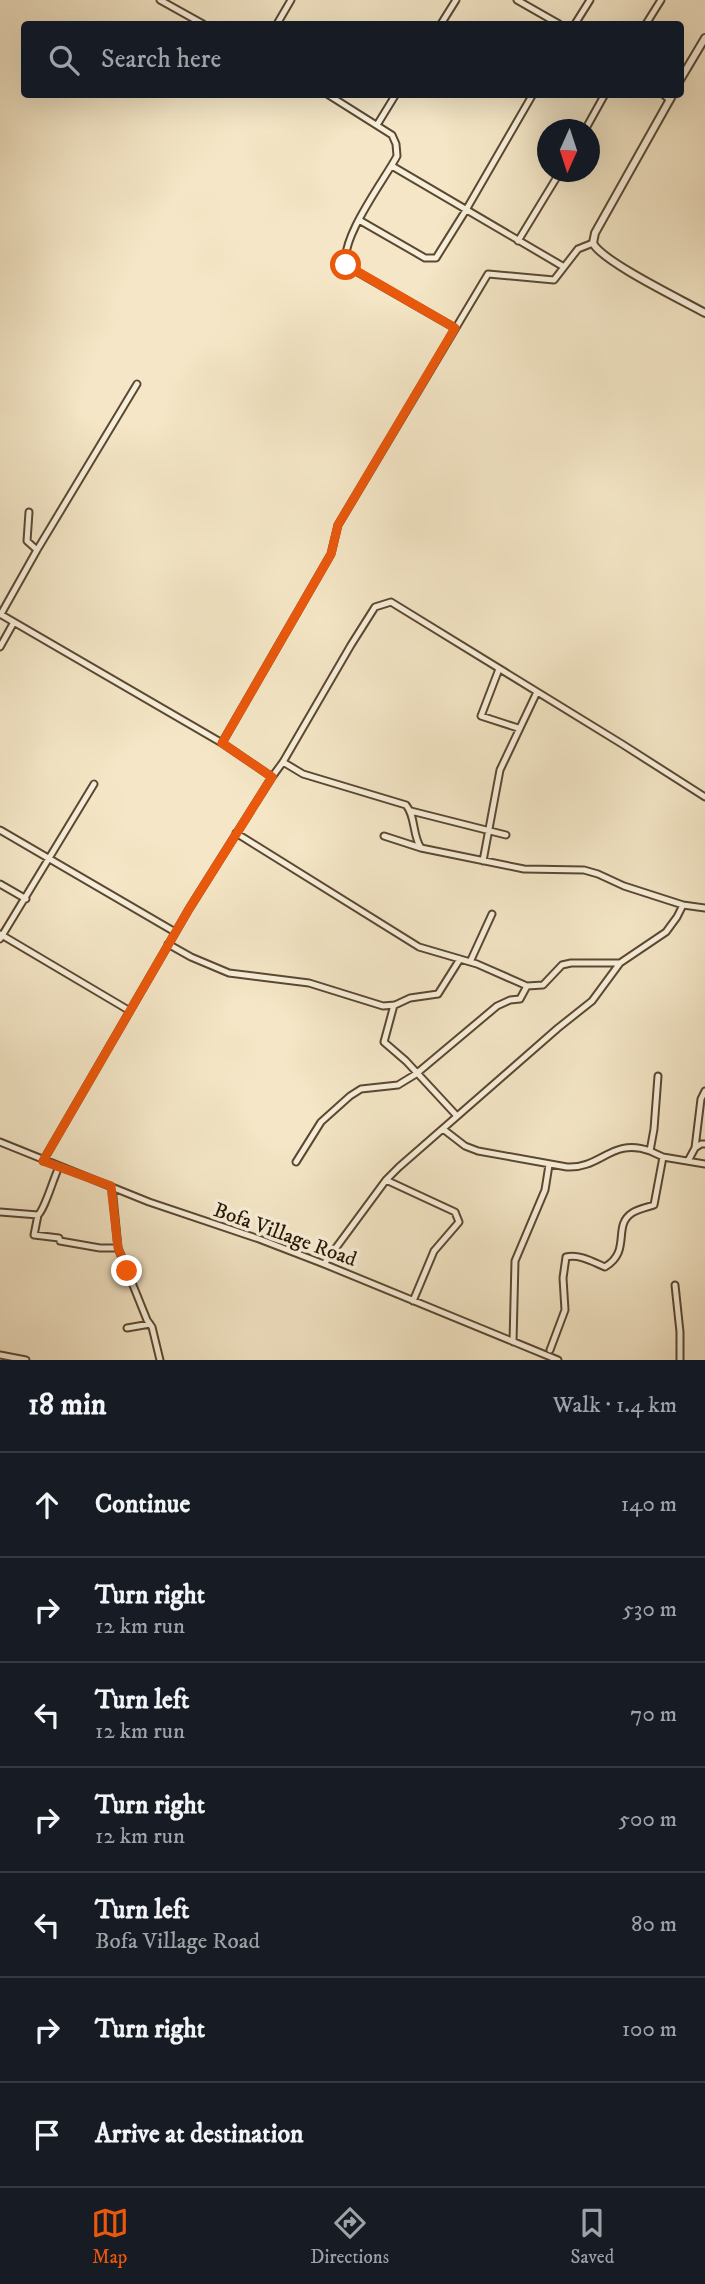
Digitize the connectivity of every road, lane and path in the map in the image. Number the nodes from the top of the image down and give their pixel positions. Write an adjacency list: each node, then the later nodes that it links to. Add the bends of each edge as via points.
1 (160, 0): 7 (street)
2 (291, 0): 8 (street)
3 (456, 0): 9 (street)
4 (517, 0): 10 (street)
5 (590, 0): 11 (street)
6 (661, 0): 12 (street)
7 (198, 21)
8 (279, 21)
9 (443, 21)
10 (554, 21)
11 (577, 21)
12 (648, 21)
13 (705, 38): 14 (street)
14 (684, 75)
15 (333, 98): 21 (street)
16 (394, 98): 21 (street)
17 (531, 98): 24 (street)
18 (603, 98): 20 (street)
19 (670, 98): 27 (street)
20 (591, 119)
21 (377, 125): 22 (street, via 397,144)
22 (392, 166): 24 (street); 25 (street)
23 (554, 182): 26 (street)
24 (466, 210): 25 (street, via 439,254 431,259); 26 (street)
25 (359, 220): 30 (street, via 344,251 346,265)
26 (518, 241): 28 (street)
27 (593, 243): 28 (street, via 578,249); 29 (street, via 623,267)
28 (564, 267): 30 (street, via 554,280 488,274)
29 (705, 313)
30 (455, 328): 40 (street, via 338,525 331,554)
31 (137, 384): 33 (street)
32 (29, 512): 33 (street, via 27,541)
33 (37, 550): 34 (street)
34 (0, 614): 35 (street)
35 (14, 622): 36 (street); 40 (street)
36 (0, 647)
37 (499, 669): 38 (street); 39 (street, via 481,716); 41 (street, via 391,603 382,603 351,645)
38 (537, 692): 39 (street); 44 (street)
39 (518, 728): 47 (street, via 500,770)
40 (222, 743): 42 (street)
41 (283, 762): 42 (street); 45 (street, via 303,774 406,805)
42 (272, 777): 48 (street)
43 (94, 783): 52 (street)
44 (705, 797)
45 (411, 811): 47 (street); 51 (street)
46 (0, 830): 52 (street)
47 (488, 831): 50 (street); 53 (street)
48 (236, 833): 59 (street); 62 (street, via 419,947)
49 (384, 835): 51 (street)
50 (506, 835)
51 (421, 848): 53 (street)
52 (50, 858): 55 (street); 59 (street)
53 (483, 861): 56 (street, via 524,869 584,870)
54 (0, 884): 55 (street)
55 (26, 899): 60 (street)
56 (682, 905): 57 (street); 64 (street, via 666,932)
57 (705, 908)
58 (492, 914): 63 (street)
59 (175, 932): 61 (street)
60 (1, 936): 67 (street)
61 (168, 944): 66 (street, via 229,973 309,983 383,1006); 67 (street)
62 (460, 959): 63 (street); 66 (street, via 438,994)
63 (470, 962): 65 (street)
64 (620, 963): 65 (street, via 571,963 542,985); 71 (street, via 592,1002)
65 (527, 986): 68 (street, via 520,999 498,1006)
66 (394, 1005): 68 (street, via 384,1042)
67 (130, 1011): 78 (street)
68 (416, 1074): 71 (street); 80 (street, via 398,1085 361,1089 350,1096 321,1122)
69 (658, 1076): 76 (street)
70 (705, 1091): 75 (street)
71 (457, 1116): 72 (street)
72 (443, 1129): 82 (street, via 478,1151); 84 (street)
73 (0, 1142): 78 (street, Bofa Village Road)
74 (705, 1144): 75 (street)
75 (695, 1148): 79 (street)
76 (650, 1151): 77 (street); 82 (street, via 620,1147 577,1168)
77 (663, 1157): 79 (street); 95 (street, via 654,1205 625,1220 615,1261 606,1267 573,1255 566,1257 565,1310)
78 (43, 1161): 83 (street, Bofa Village Road)
79 (688, 1161): 81 (street)
80 (296, 1162)
81 (705, 1164)
82 (550, 1165): 94 (street, via 545,1190 515,1261)
83 (59, 1167): 85 (street, Bofa Village Road); 87 (street)
84 (386, 1180): 89 (street); 91 (street, via 455,1212 459,1222 433,1251)
85 (111, 1186): 88 (street); 89 (street, Bofa Village Road)
86 (0, 1212): 87 (street)
87 (38, 1215): 88 (street, via 34,1235)
88 (118, 1248): 92 (street)
89 (324, 1264): 91 (street, Bofa Village Road)
90 (675, 1285): 100 (street)
91 (413, 1301): 94 (street, Bofa Village Road)
92 (150, 1324): 93 (street); 98 (street)
93 (127, 1328)
94 (513, 1342): 99 (street, Bofa Village Road)
95 (550, 1350)
96 (0, 1355): 97 (street)
97 (26, 1360)
98 (160, 1360)
99 (558, 1360)
100 (680, 1360)

